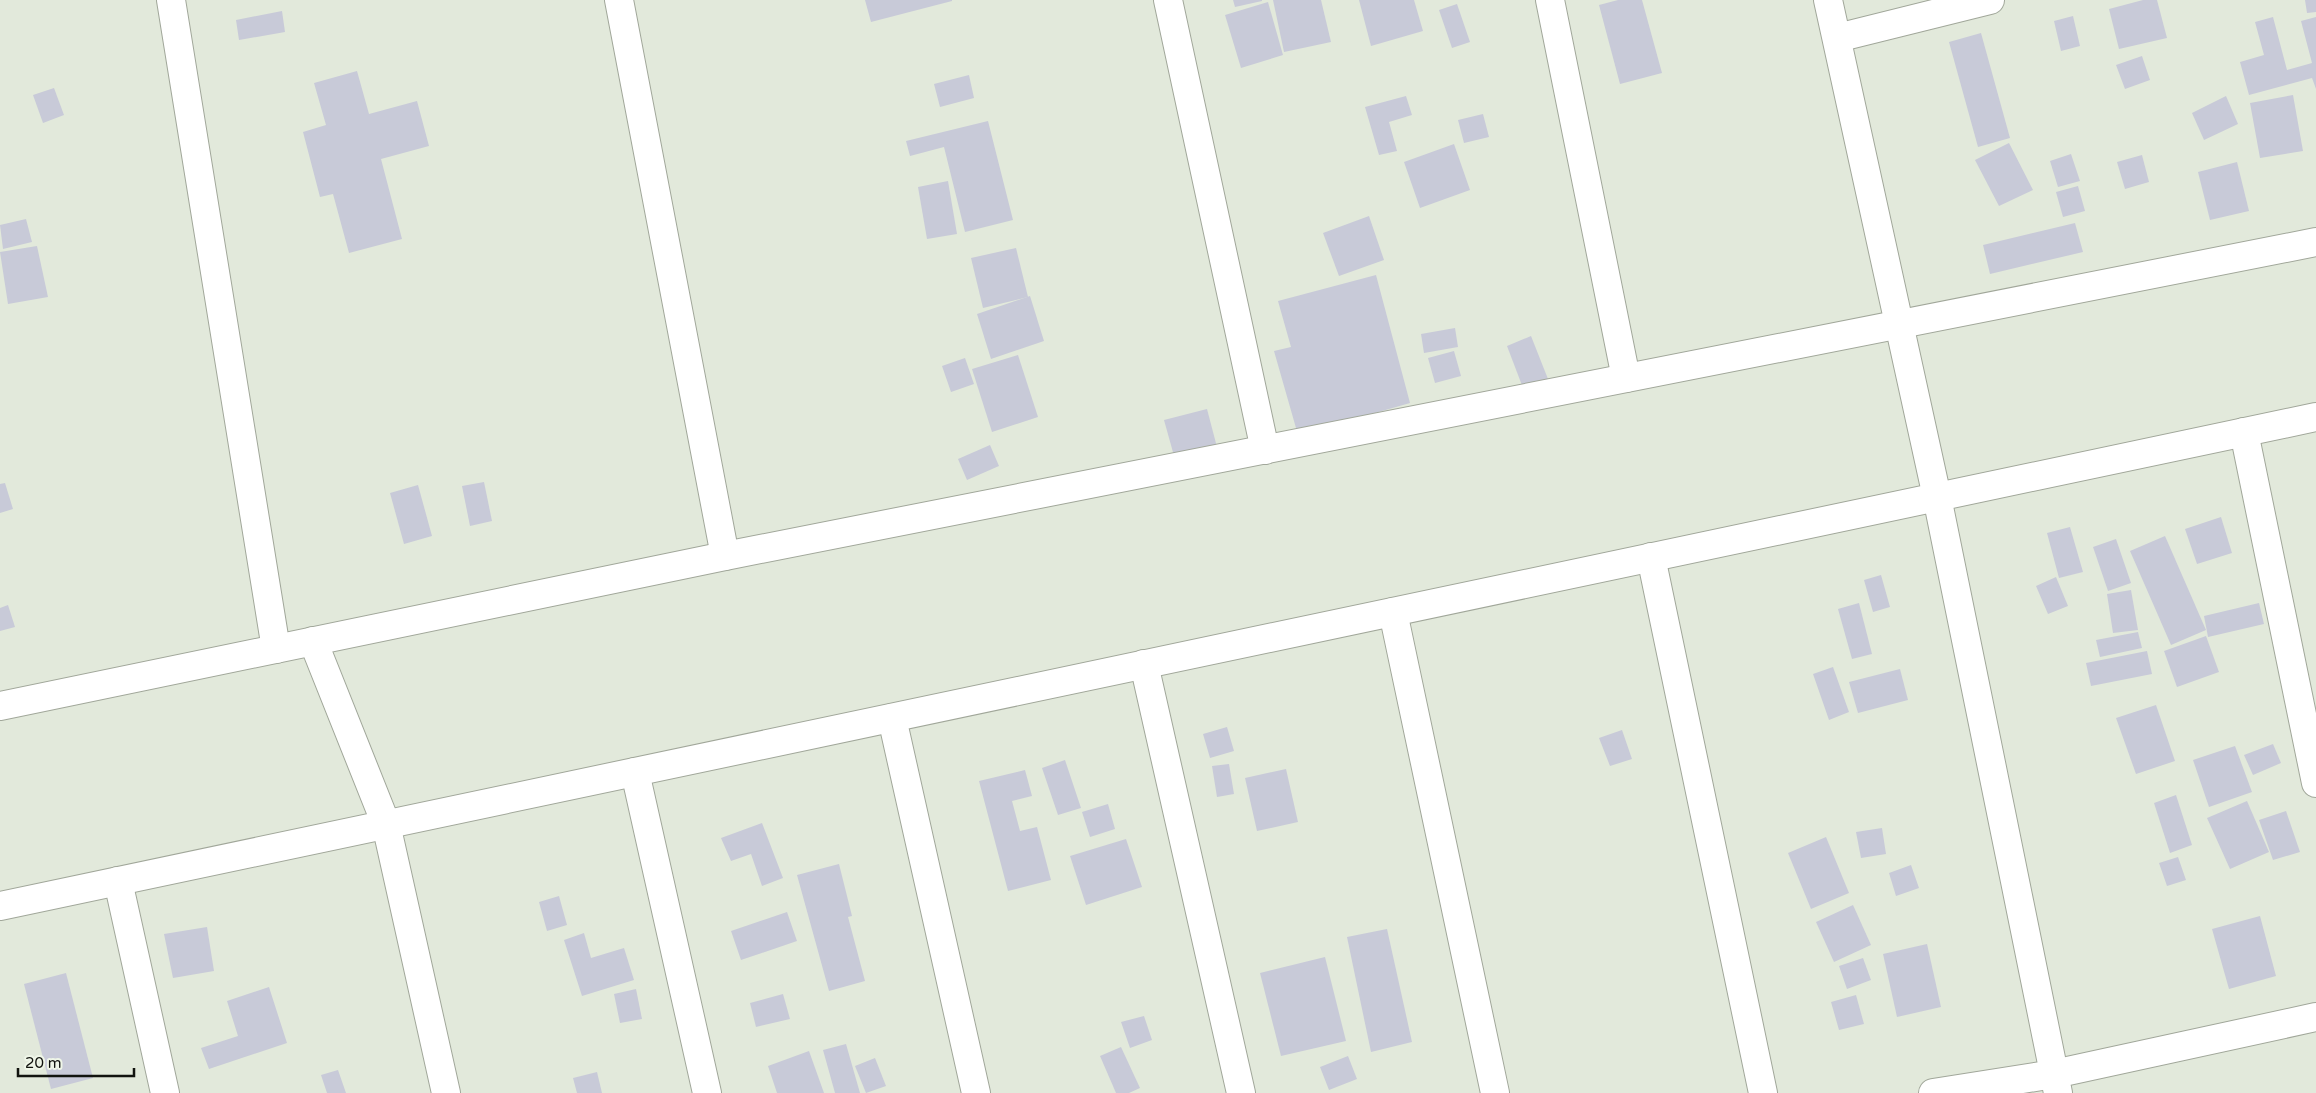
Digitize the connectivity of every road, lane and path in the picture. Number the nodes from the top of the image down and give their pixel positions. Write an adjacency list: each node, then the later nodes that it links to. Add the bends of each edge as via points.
1 (171, 0): 19 (street)
2 (619, 0): 15 (street)
3 (1168, 0): 13 (street)
4 (1550, 0): 10 (street)
5 (1828, 0): 7 (street)
6 (1990, 0): 7 (street)
7 (1837, 38): 9 (street)
8 (2316, 242): 9 (street)
9 (1899, 324): 10 (street); 14 (street)
10 (1626, 378): 13 (street)
11 (2316, 417): 12 (street)
12 (2244, 432): 14 (street); 24 (street)
13 (1265, 450): 15 (street)
14 (1937, 497): 16 (street); 29 (street)
15 (725, 556): 18 (street)
16 (1651, 557): 17 (street); 36 (street)
17 (1393, 612): 20 (street); 35 (street)
18 (313, 641): 19 (street); 25 (street)
19 (276, 649): 21 (street)
20 (1144, 664): 22 (street); 34 (street)
21 (0, 706)
22 (892, 718): 23 (street); 33 (street)
23 (635, 772): 25 (street); 32 (street)
24 (2316, 783)
25 (386, 824): 26 (street); 31 (street)
26 (118, 881): 27 (street); 30 (street)
27 (0, 906)
28 (2316, 1017): 29 (street)
29 (2056, 1083): 37 (street)
30 (165, 1093)
31 (446, 1093)
32 (708, 1093)
33 (976, 1093)
34 (1241, 1093)
35 (1495, 1093)
36 (1763, 1093)
37 (1933, 1093)

